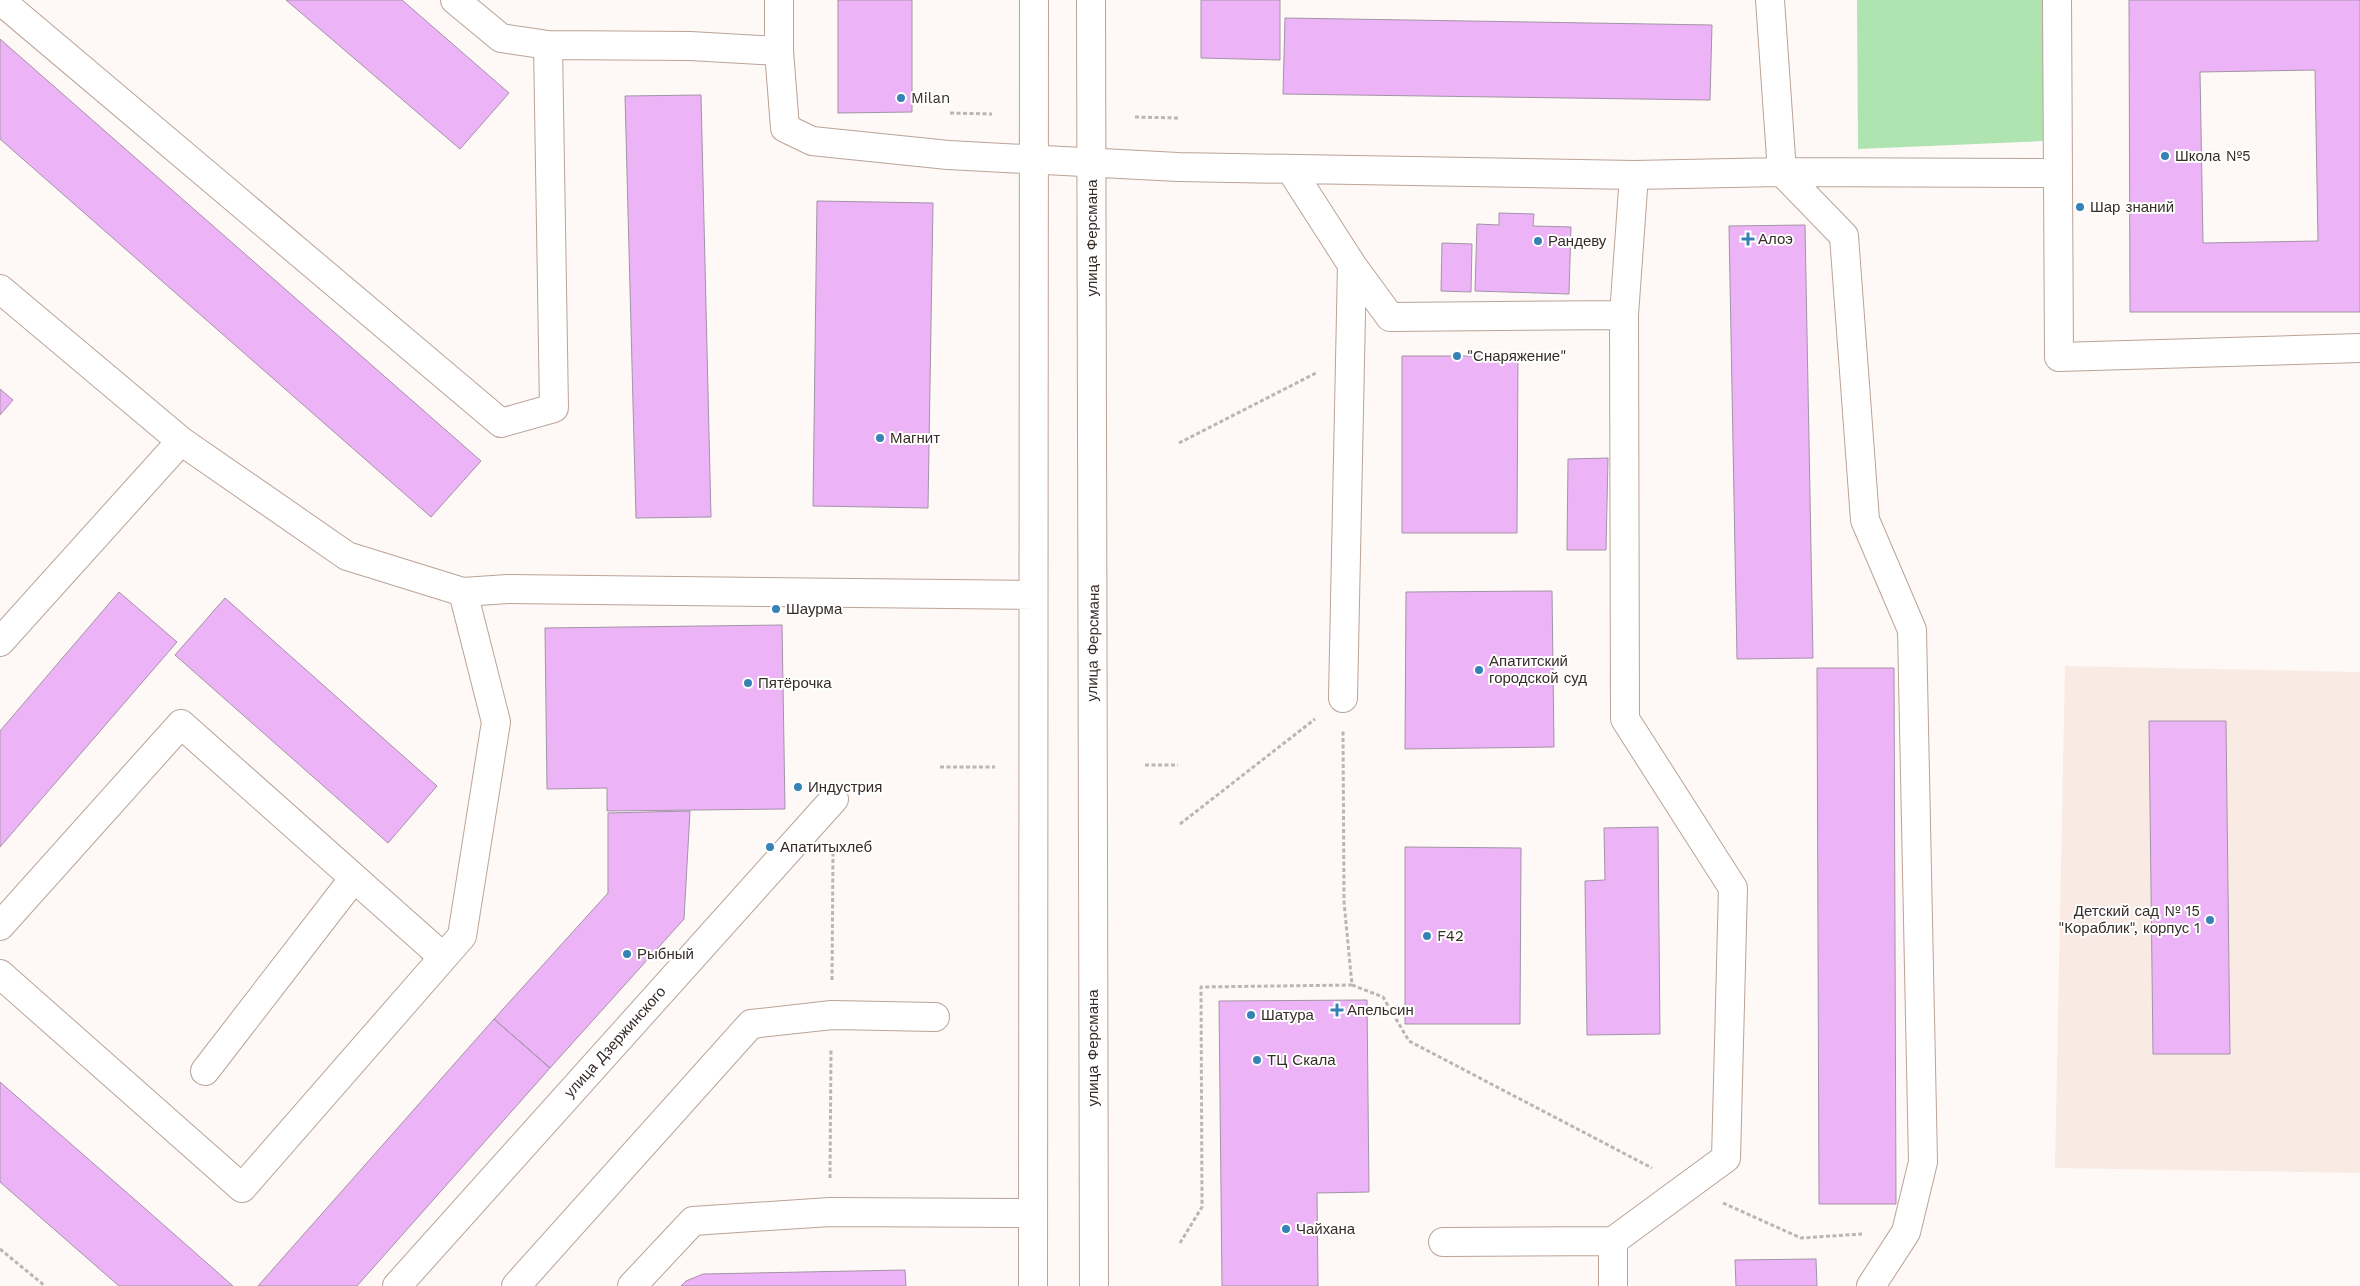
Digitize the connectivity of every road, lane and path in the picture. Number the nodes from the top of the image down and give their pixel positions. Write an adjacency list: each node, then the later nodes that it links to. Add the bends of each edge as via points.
1 (0, 0): 8 (street, via 501,423 554,408)
2 (456, 0): 8 (street, via 501,38)
3 (779, 0): 9 (street)
4 (1034, 0): 14 (street)
5 (1091, 0): 15 (street, улица Ферсмана)
6 (1770, 0): 17 (street)
7 (2057, 0): 18 (street)
8 (548, 45): 9 (street, via 690,46)
9 (779, 51): 14 (street, via 785,128 812,141)
10 (950, 113): 11 (path)
11 (992, 114)
12 (1135, 117): 13 (path)
13 (1178, 118)
14 (1034, 160): 15 (street); 28 (street)
15 (1092, 162): 16 (street); 56 (street, улица Ферсмана)
16 (1291, 170): 19 (street); 20 (street)
17 (1782, 172): 18 (street); 19 (street); 46 (street, via 1844,236 1865,520 1912,630 1922,1162)
18 (2058, 173): 23 (street, via 2059,357)
19 (1634, 175): 22 (street)
20 (1352, 265): 22 (street, via 1390,317); 24 (street)
21 (0, 289): 25 (street)
22 (1624, 315): 44 (street, via 1625,719 1733,888 1726,1158)
23 (2360, 348)
24 (1350, 355): 26 (path); 30 (street)
25 (181, 441): 27 (street, via 347,556); 29 (street)
26 (1179, 443)
27 (463, 592): 28 (street, via 508,589); 39 (street, via 496,722 462,936)
28 (1033, 595): 45 (street)
29 (0, 642)
30 (1343, 698): 36 (path); 41 (path, via 1344,902)
31 (1145, 765): 32 (path)
32 (1178, 765)
33 (940, 767): 34 (path)
34 (995, 767)
35 (834, 799): 52 (street, улица Дзержинского)
36 (1180, 824)
37 (354, 878): 38 (street, via 181,724); 39 (street); 43 (street)
38 (0, 926)
39 (443, 957): 40 (street, via 242,1188)
40 (0, 974)
41 (1352, 985): 44 (path, via 1383,997 1409,1041); 49 (path, via 1201,987 1202,1207)
42 (935, 1017): 53 (street, via 832,1015 751,1024)
43 (205, 1071)
44 (1687, 1186): 46 (path, via 1801,1238); 47 (street)
45 (1033, 1213): 54 (street, via 830,1212 693,1221); 55 (street)
46 (1906, 1232): 58 (street)
47 (1612, 1240): 48 (street); 57 (street)
48 (1443, 1242)
49 (1180, 1243)
50 (0, 1249): 51 (path)
51 (44, 1286)
52 (397, 1286)
53 (516, 1286)
54 (632, 1286)
55 (1033, 1286)
56 (1094, 1286)
57 (1613, 1286)
58 (1872, 1286)

